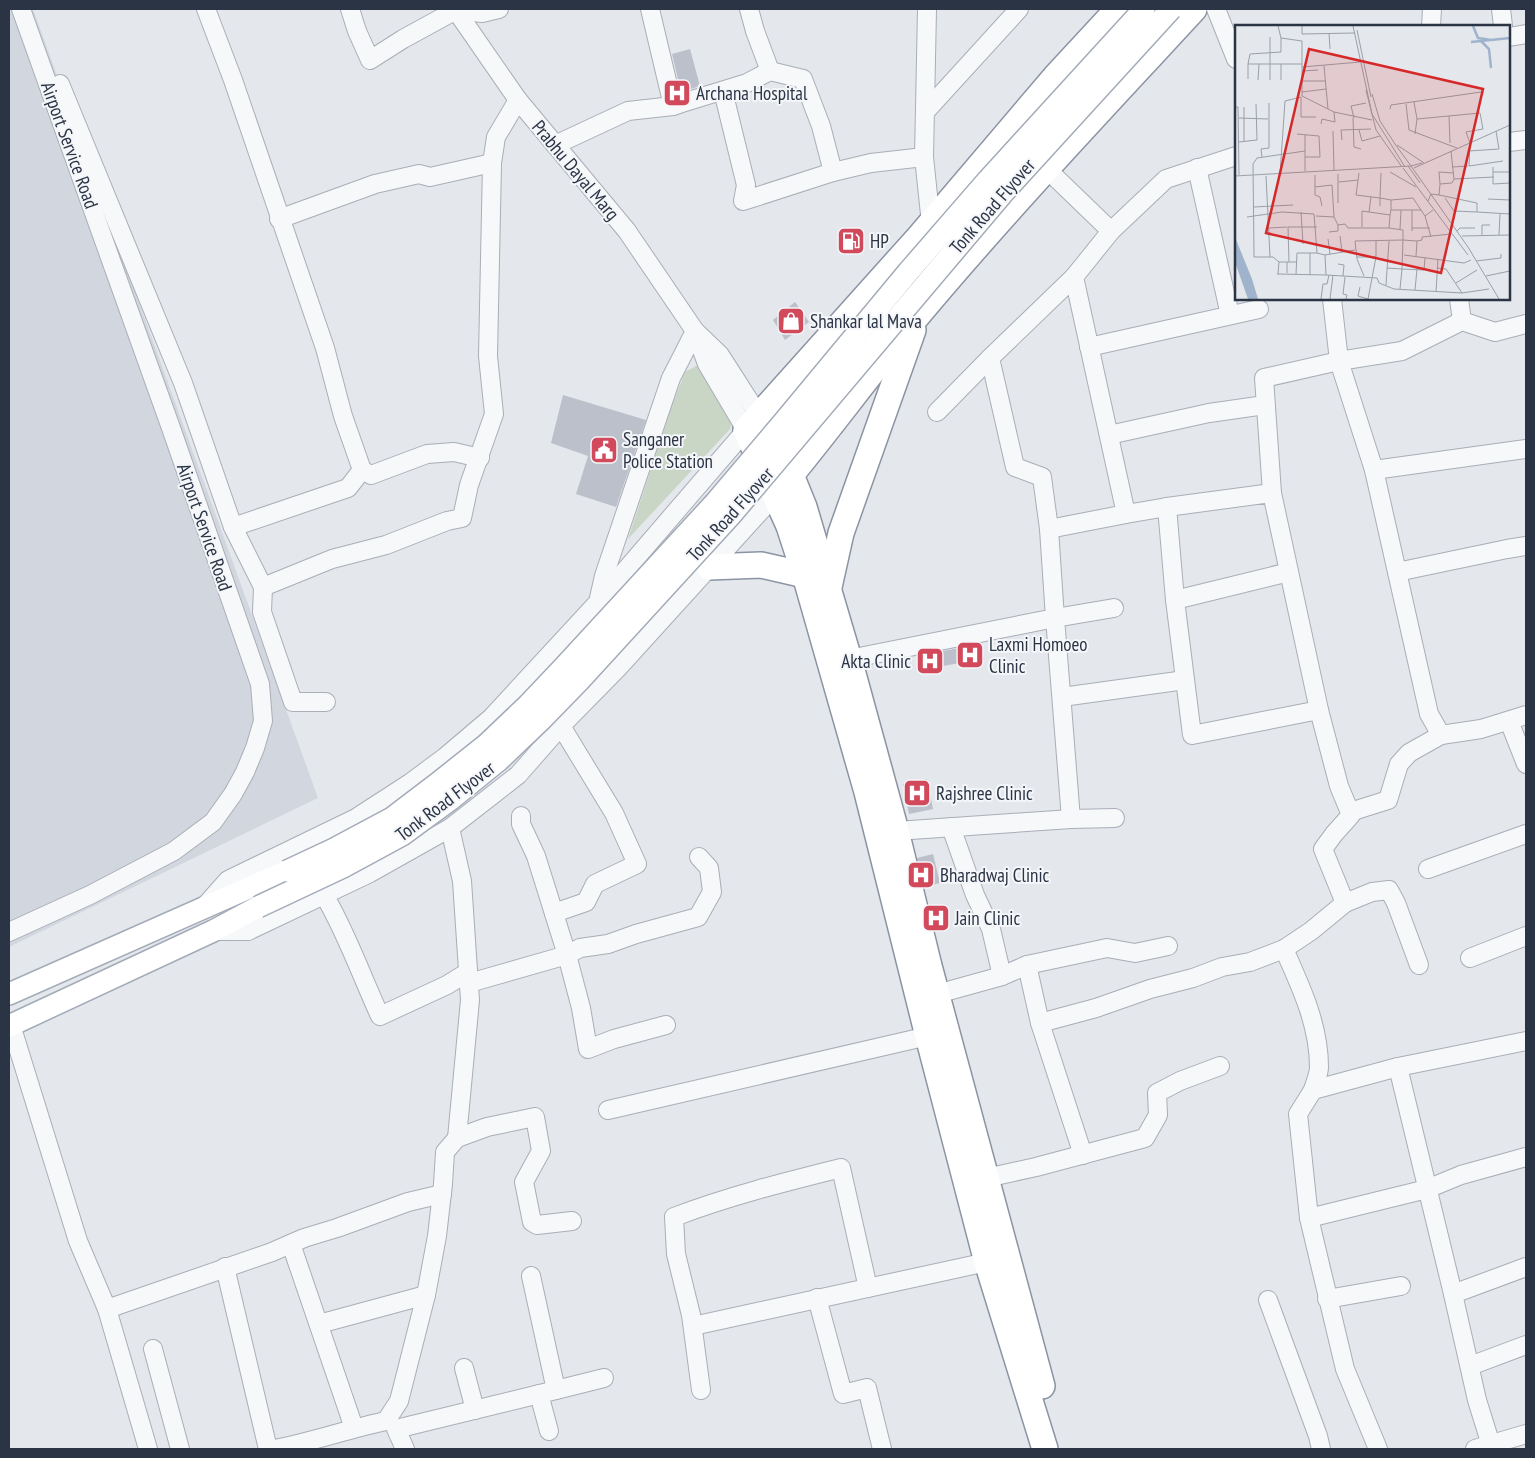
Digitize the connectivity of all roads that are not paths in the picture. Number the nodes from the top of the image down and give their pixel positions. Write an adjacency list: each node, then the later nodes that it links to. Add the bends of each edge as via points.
1 (206, 9): 36 (street)
2 (350, 9): 16 (street, via 370,60)
3 (499, 9): 16 (street, via 482,13)
4 (650, 9): 25 (street)
5 (749, 9): 22 (street)
6 (927, 9): 26 (street)
7 (1019, 9): 26 (street)
8 (1118, 9): 37 (highway, via 1055,77)
9 (1144, 9): 100 (main road, Tonk Road Flyover, bridge, via 908,271 715,502 528,705 486,745 392,818 334,849)
10 (1171, 9): 102 (main road, Tonk Road Flyover, bridge, via 1003,193 730,516 542,719 451,800 402,835)
11 (1194, 9): 33 (highway)
12 (1216, 9): 21 (street)
13 (1432, 9): 17 (street)
14 (1500, 9): 18 (street)
15 (27, 10): 65 (street, via 183,383); 103 (street, Airport Service Road, via 260,684 263,721 245,772 213,822 174,851)
16 (456, 10): 24 (street, Prabhu Dayal Marg)
17 (1431, 25)
18 (1503, 25)
19 (1526, 34): 20 (street)
20 (1510, 37)
21 (1235, 56)
22 (770, 70): 23 (street); 35 (street, via 804,80)
23 (723, 91): 25 (street); 35 (street, via 746,184 743,201)
24 (518, 100): 29 (street, Prabhu Dayal Marg); 32 (street, via 496,137)
25 (672, 106): 29 (street, via 628,111)
26 (926, 111): 31 (street)
27 (1526, 140): 28 (street)
28 (1510, 142)
29 (555, 145): 48 (street, Prabhu Dayal Marg, via 627,231)
30 (1235, 156): 34 (street)
31 (924, 157): 35 (street, via 871,163); 37 (street)
32 (492, 163): 36 (street, via 430,177 419,174 374,184); 57 (street, via 488,356 494,414)
33 (1050, 165): 38 (street, via 1053,175); 39 (highway)
34 (1197, 168): 38 (street, via 1166,178); 45 (street)
35 (833, 172)
36 (280, 219): 58 (street, via 325,348 343,416)
37 (931, 224): 39 (street); 54 (highway)
38 (1111, 232): 40 (street)
39 (988, 234): 44 (highway)
40 (1074, 277): 49 (street); 50 (street)
41 (1332, 300): 51 (street)
42 (1459, 300): 46 (street)
43 (1259, 309): 45 (street)
44 (919, 314): 60 (highway); 73 (highway, via 841,533)
45 (1230, 315): 49 (street)
46 (1462, 321): 47 (street, via 1495,332); 51 (street, via 1402,351)
47 (1526, 324)
48 (695, 331): 54 (street, Prabhu Dayal Marg, via 720,355); 75 (street, via 671,378)
49 (1089, 347): 55 (street)
50 (990, 358): 53 (street); 66 (street, via 1015,467 1042,477)
51 (1339, 361): 52 (street, via 1264,378); 59 (street)
52 (1265, 405): 55 (street, via 1209,413); 61 (street)
53 (937, 412)
54 (752, 423): 60 (highway); 62 (highway); 75 (street)
55 (1109, 435): 64 (street)
56 (1526, 449): 59 (street)
57 (480, 458): 58 (street, via 454,452 427,454 371,475); 72 (street, via 462,518 332,559)
58 (362, 470): 65 (street, via 348,488)
59 (1374, 470): 70 (street)
60 (791, 475): 62 (highway); 73 (highway)
61 (1272, 493): 63 (street); 69 (street)
62 (775, 495): 68 (street); 71 (highway)
63 (1167, 507): 64 (street); 74 (street)
64 (1126, 514): 66 (street)
65 (233, 526): 72 (street)
66 (1049, 529): 77 (street)
67 (1526, 546): 70 (street)
68 (709, 567): 71 (highway, via 762,565); 85 (street)
69 (1289, 572): 74 (street); 82 (street)
70 (1397, 572): 86 (street, via 1429,714)
71 (805, 575): 118 (highway, via 867,792)
72 (263, 587): 81 (street, via 262,612 293,702)
73 (829, 588): 78 (highway)
74 (1175, 600): 79 (street)
75 (598, 601): 100 (street, via 491,718 446,757 356,818 228,880)
76 (1114, 608): 77 (street)
77 (1054, 618): 78 (street); 80 (street)
78 (850, 659): 94 (highway)
79 (1184, 680): 80 (street); 82 (street, via 1192,735)
80 (1062, 697): 91 (street)
81 (326, 702)
82 (1319, 710): 88 (street, via 1339,786)
83 (1526, 715): 84 (street)
84 (1509, 721): 86 (street); 87 (street)
85 (561, 726): 93 (street, via 518,775); 101 (street, via 614,813 637,864 595,884 586,902)
86 (1441, 735): 88 (street, via 1409,753 1399,764 1388,800)
87 (1526, 764)
88 (1350, 812): 99 (street, via 1351,815 1322,849)
89 (521, 816): 101 (street)
90 (1115, 818): 91 (street)
91 (1071, 819): 92 (street)
92 (952, 827): 94 (street); 111 (street, via 975,895 991,929)
93 (450, 828): 102 (street, via 370,873 248,931); 112 (street, via 462,881)
94 (896, 831): 114 (highway)
95 (1526, 834): 97 (street)
96 (699, 857): 107 (street, via 709,868 712,892 698,917 608,944 580,948)
97 (1428, 870)
98 (327, 900): 112 (street, via 380,1016)
99 (1346, 903): 106 (street); 109 (street, via 1372,892 1389,890)
100 (204, 907): 113 (main road, Tonk Road Flyover)
101 (554, 913): 107 (street)
102 (213, 931): 117 (main road, Tonk Road Flyover)
103 (9, 932)
104 (1526, 936): 108 (street)
105 (1168, 946): 110 (street, via 1135,953 1107,948)
106 (1284, 949): 115 (street, via 1250,962 1222,967); 122 (street, via 1305,996 1314,1026 1319,1069)
107 (567, 956): 112 (street); 116 (street, via 588,1049)
108 (1470, 958)
109 (1419, 964)
110 (1027, 965): 111 (street); 115 (street)
111 (1002, 976): 114 (street)
112 (468, 977): 124 (street, via 470,1000)
113 (9, 994)
114 (937, 994): 127 (highway)
115 (1040, 1023): 125 (street)
116 (666, 1025)
117 (10, 1026): 144 (street, via 78,1241)
118 (928, 1036): 123 (street); 133 (highway)
119 (1526, 1041): 121 (street)
120 (1220, 1066): 125 (street, via 1157,1093 1158,1115 1144,1138)
121 (1398, 1067): 122 (street); 128 (street)
122 (1313, 1090): 130 (street, via 1298,1114)
123 (608, 1110)
124 (457, 1138): 129 (street, via 445,1152); 131 (street, via 535,1117 541,1151 524,1182 532,1222 537,1225)
125 (1083, 1155): 127 (street)
126 (1526, 1157): 128 (street, via 1461,1175)
127 (986, 1178): 168 (highway)
128 (1427, 1189): 130 (street); 139 (street)
129 (442, 1194): 132 (street, via 408,1202); 140 (street)
130 (1309, 1218): 142 (street)
131 (572, 1221)
132 (291, 1244): 134 (street); 145 (street)
133 (987, 1262): 138 (street); 167 (highway)
134 (225, 1267): 144 (street); 163 (street)
135 (1526, 1267): 139 (street)
136 (531, 1276): 153 (street)
137 (1401, 1286): 142 (street)
138 (868, 1288): 141 (street); 146 (street, via 841,1168 708,1204 674,1217 676,1254)
139 (1453, 1294): 149 (street)
140 (426, 1295): 145 (street); 155 (street)
141 (817, 1298): 146 (street); 166 (street, via 843,1394 867,1388)
142 (1327, 1299): 170 (street, via 1345,1369)
143 (1268, 1300): 169 (street)
144 (107, 1309): 161 (street)
145 (319, 1324): 156 (street)
146 (693, 1326): 152 (street)
147 (1526, 1345): 149 (street)
148 (154, 1349): 162 (street)
149 (1470, 1366): 160 (street)
150 (464, 1368): 154 (street)
151 (604, 1378): 153 (street)
152 (701, 1390)
153 (548, 1392): 154 (street); 157 (street)
154 (474, 1410): 155 (street)
155 (391, 1425): 156 (street); 165 (street)
156 (354, 1428): 159 (street)
157 (549, 1431)
158 (1526, 1434): 160 (street)
159 (302, 1447): 164 (street)
160 (1483, 1447)
161 (148, 1449)
162 (180, 1449)
163 (268, 1449)
164 (274, 1449)
165 (405, 1449)
166 (882, 1449)
167 (1045, 1449)
168 (1059, 1449)
169 (1321, 1449)
170 (1378, 1449)

